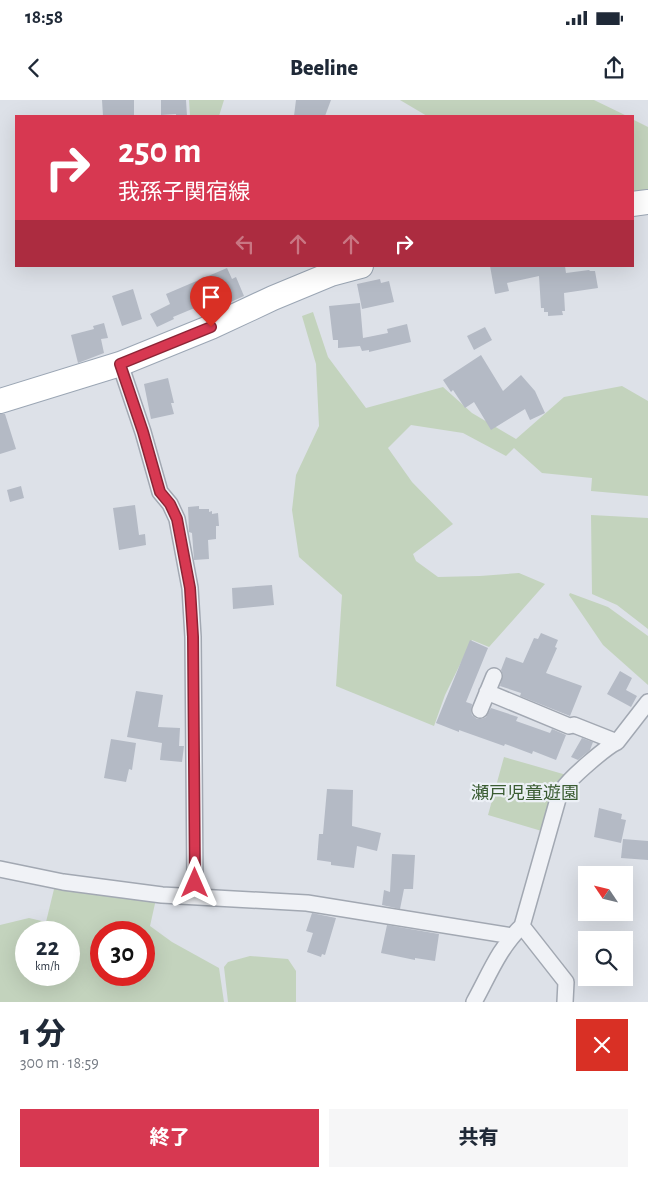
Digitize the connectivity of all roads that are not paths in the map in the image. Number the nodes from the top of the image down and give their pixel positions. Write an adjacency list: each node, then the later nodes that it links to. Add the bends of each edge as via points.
1 (648, 202): 2 (main road)
2 (634, 204)
3 (357, 267): 4 (main road, via 331,274)
4 (120, 364): 5 (main road); 12 (street, via 160,492 177,519 190,588 195,883)
5 (0, 401)
6 (494, 676): 7 (street)
7 (487, 692): 9 (street); 10 (street, via 568,726 574,725)
8 (648, 702): 10 (street)
9 (480, 710)
10 (617, 742): 13 (street, via 582,769 558,799)
11 (0, 869): 12 (street, via 63,882)
12 (199, 896): 13 (street, via 307,903)
13 (517, 931): 14 (street, via 496,958); 15 (street, via 566,982)
14 (474, 1002)
15 (565, 1002)

